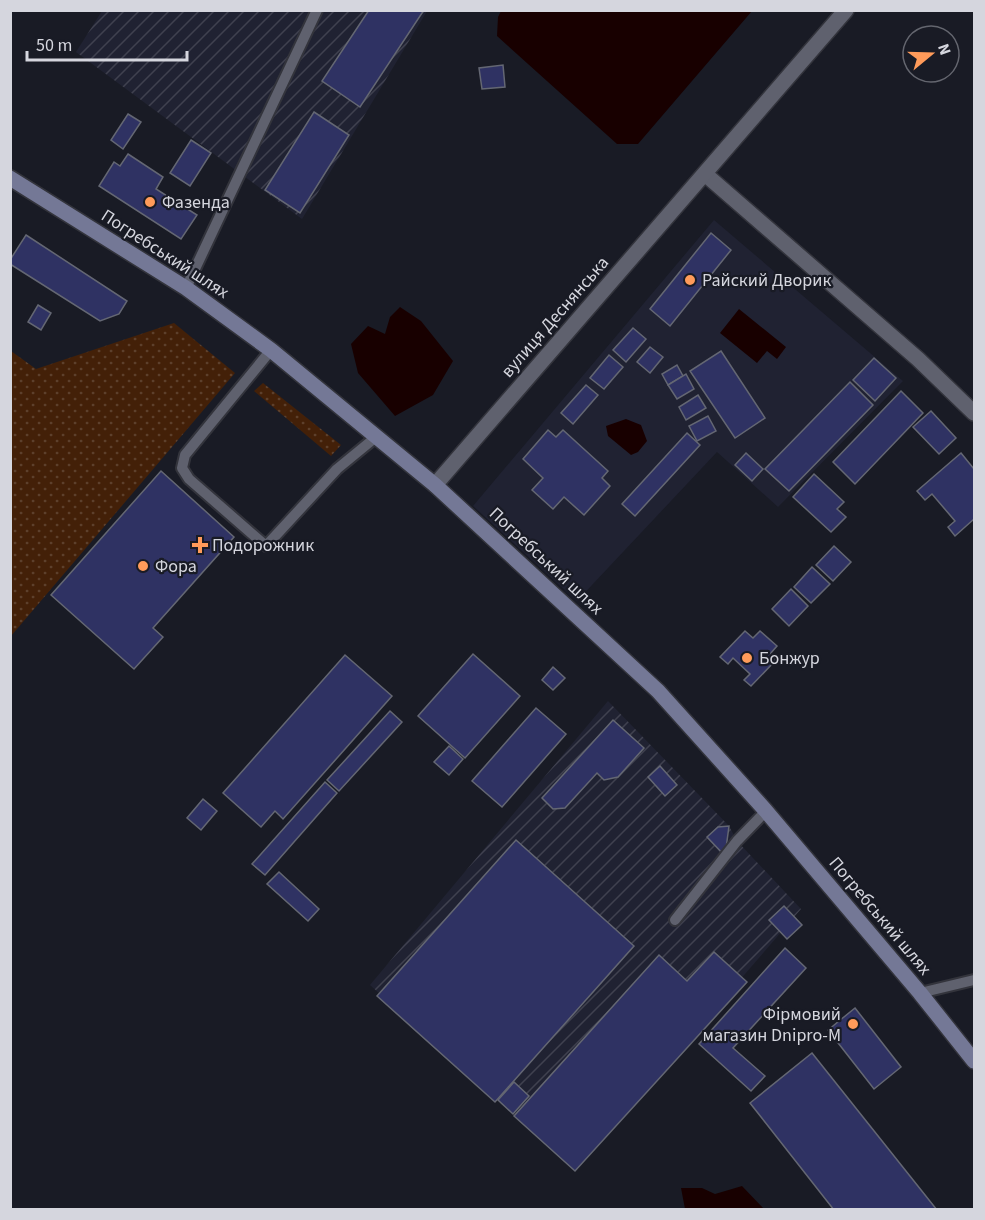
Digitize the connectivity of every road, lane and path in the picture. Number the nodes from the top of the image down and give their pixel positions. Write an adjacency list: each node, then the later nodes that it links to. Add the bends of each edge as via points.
1 (316, 10): 5 (lane)
2 (846, 10): 3 (street, вулиця Деснянська)
3 (705, 174): 7 (street); 9 (street, вулиця Деснянська)
4 (10, 178): 5 (main road, Погребський шлях)
5 (186, 288): 6 (main road, Погребський шлях)
6 (271, 350): 8 (main road, Погребський шлях); 8 (lane, via 185,455 182,468 189,479 266,546 336,469)
7 (975, 413)
8 (376, 437): 9 (main road, Погребський шлях)
9 (435, 485): 10 (main road, Погребський шлях, via 658,691)
10 (766, 811): 11 (lane, via 737,841); 13 (main road, Погребський шлях)
11 (675, 920)
12 (975, 980): 13 (lane)
13 (920, 993): 14 (main road, Погребський шлях)
14 (975, 1061)

